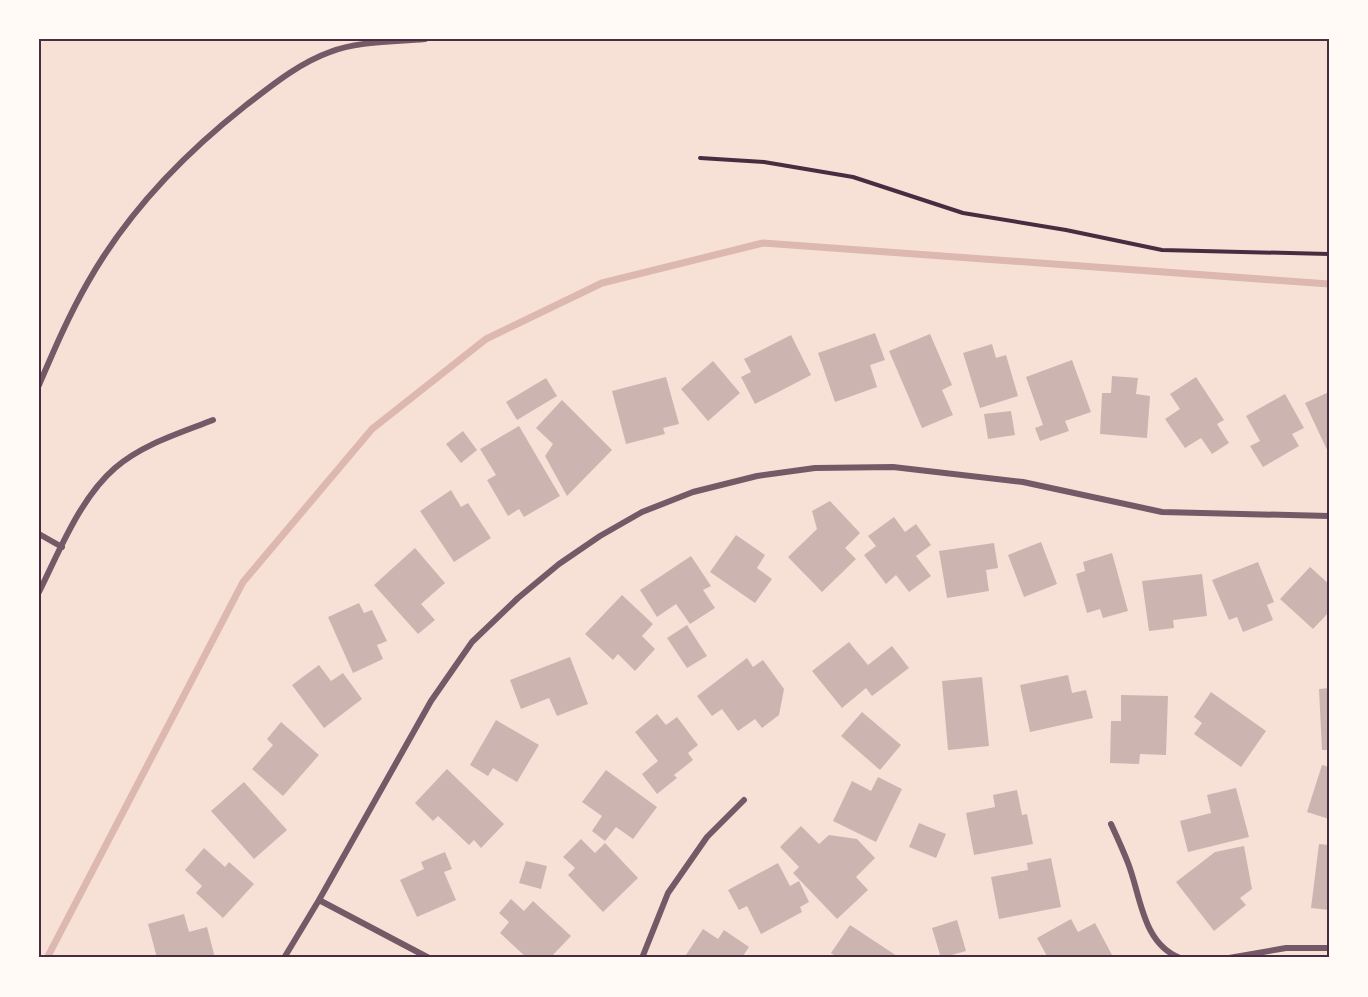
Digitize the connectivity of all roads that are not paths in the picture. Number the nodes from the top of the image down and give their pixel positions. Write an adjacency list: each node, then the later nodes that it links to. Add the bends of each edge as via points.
1 (346, 39): 3 (street)
2 (425, 39): 3 (street)
3 (349, 47): 4 (street, via 316,58 262,93 204,140 156,187 89,280)
4 (39, 385)
5 (213, 420): 8 (street, via 137,453 115,468 88,499)
6 (1329, 516): 12 (street, via 1162,512 1023,482 893,466 814,468 757,476 693,492 642,512 600,536 559,564 472,642 431,700)
7 (39, 534): 8 (street)
8 (62, 547): 9 (street)
9 (39, 592)
10 (744, 800): 16 (street, via 707,837 668,893)
11 (1111, 824): 17 (street, via 1129,863 1148,927 1159,943)
12 (319, 900): 14 (street); 15 (street)
13 (1329, 948): 18 (street, via 1286,948)
14 (284, 958)
15 (429, 958)
16 (642, 958)
17 (1180, 958)
18 (1229, 958)

